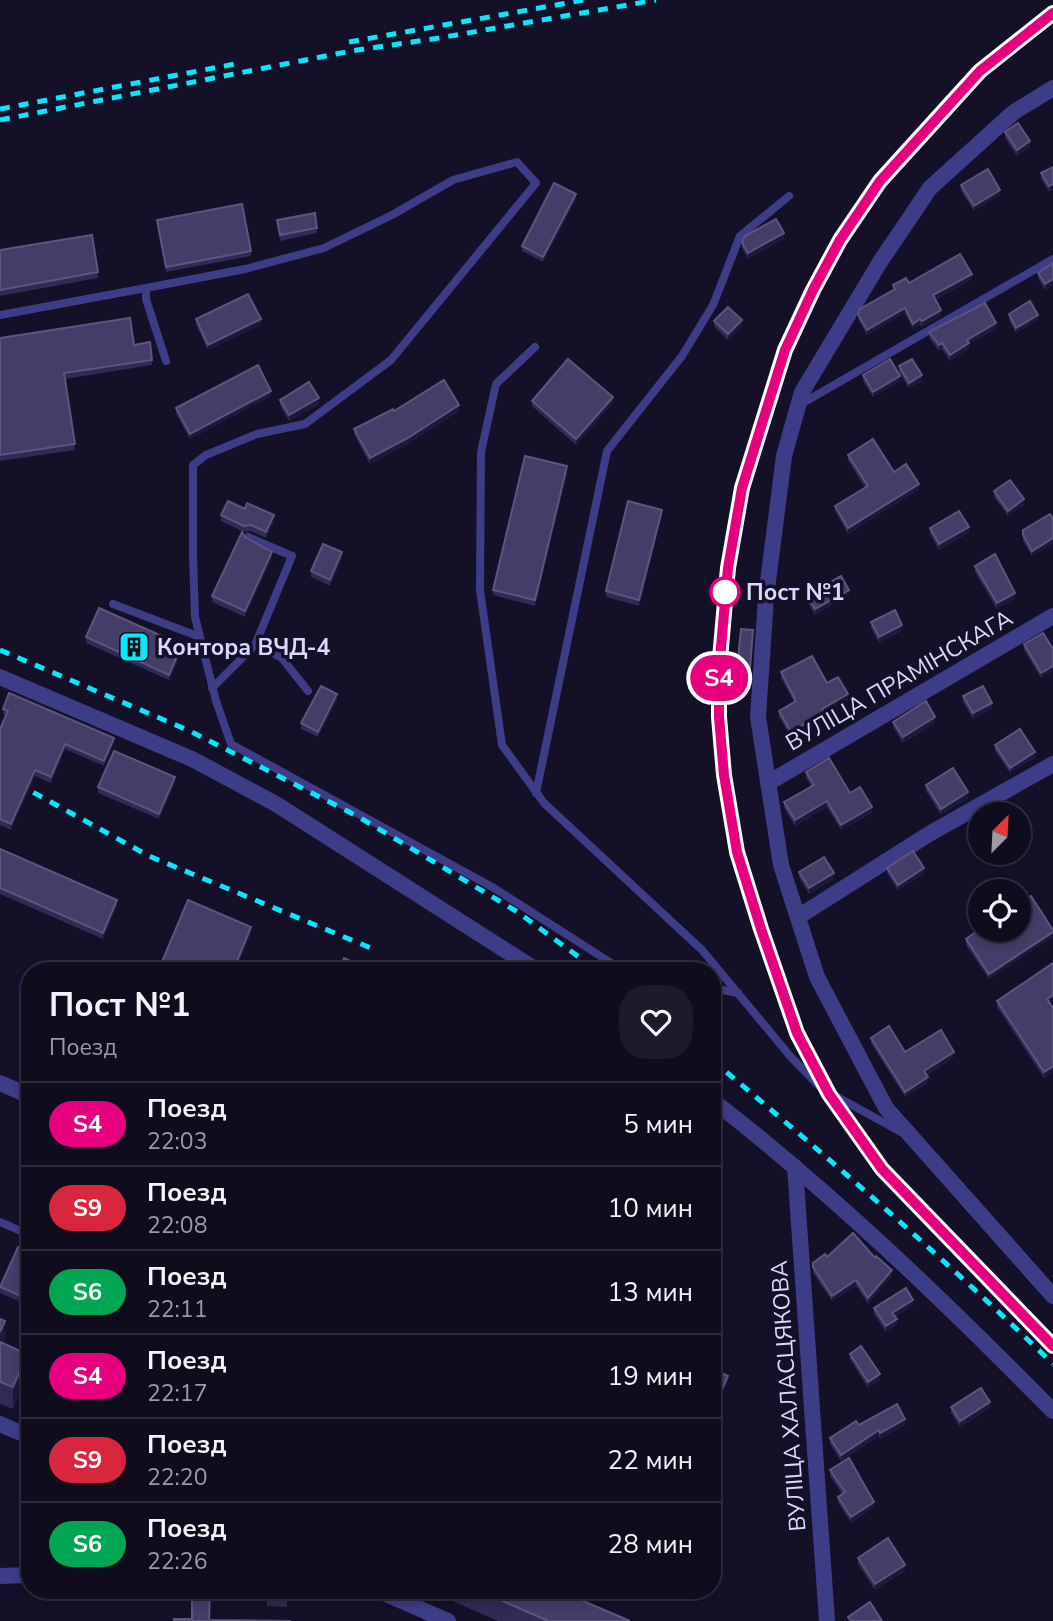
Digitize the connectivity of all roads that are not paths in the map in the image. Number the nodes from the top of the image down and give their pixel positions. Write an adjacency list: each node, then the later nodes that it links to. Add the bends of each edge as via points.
1 (1053, 88): 8 (street, ВУЛІЦА ПРАМІНСКАГА, via 1014,112 930,188 880,262)
2 (789, 196): 19 (lane, via 740,236 713,305 682,356 607,452)
3 (1053, 259): 8 (lane)
4 (146, 288): 5 (lane); 7 (lane); 12 (lane, via 245,269 324,247 453,180 517,162 536,183 391,360 305,425 257,434 206,455 193,466 192,556)
5 (0, 315)
6 (535, 348): 19 (lane, via 496,384 481,452 480,590 502,745)
7 (166, 361)
8 (798, 405): 18 (street, ВУЛІЦА ПРАМІНСКАГА, via 783,456 766,597 758,717)
9 (248, 537): 13 (lane, via 292,556)
10 (113, 604): 12 (lane)
11 (1053, 616): 18 (street, ВУЛІЦА ПРАМІНСКАГА)
12 (200, 637): 15 (lane)
13 (255, 645): 15 (lane); 16 (lane, via 281,657)
14 (0, 677): 21 (street, via 192,759 276,804)
15 (212, 688): 22 (lane, via 231,744 243,746 431,850)
16 (308, 691)
17 (1053, 764): 20 (street, via 929,834)
18 (768, 783): 20 (street, ВУЛІЦА ПРАМІНСКАГА, via 782,864)
19 (537, 793): 23 (lane)
20 (798, 917): 30 (street, ВУЛІЦА ПРАМІНСКАГА, via 817,976 886,1108)
21 (524, 962)
22 (610, 962)
23 (712, 962)
24 (721, 973): 26 (lane)
25 (721, 990): 26 (lane)
26 (738, 993): 30 (lane, via 821,1088)
27 (0, 1083): 28 (street)
28 (21, 1092)
29 (721, 1107): 31 (street)
30 (913, 1139): 34 (street, ВУЛІЦА ПРАМІНСКАГА)
31 (795, 1167): 35 (street, via 912,1271); 42 (street, ВУЛІЦА ХАЛАСЦЯКОВА)
32 (0, 1222): 33 (lane)
33 (21, 1231)
34 (1053, 1296)
35 (1053, 1411)
36 (0, 1424): 37 (street)
37 (21, 1433)
38 (21, 1575): 39 (street)
39 (0, 1576)
40 (397, 1599): 41 (street)
41 (448, 1621)
42 (827, 1621)

